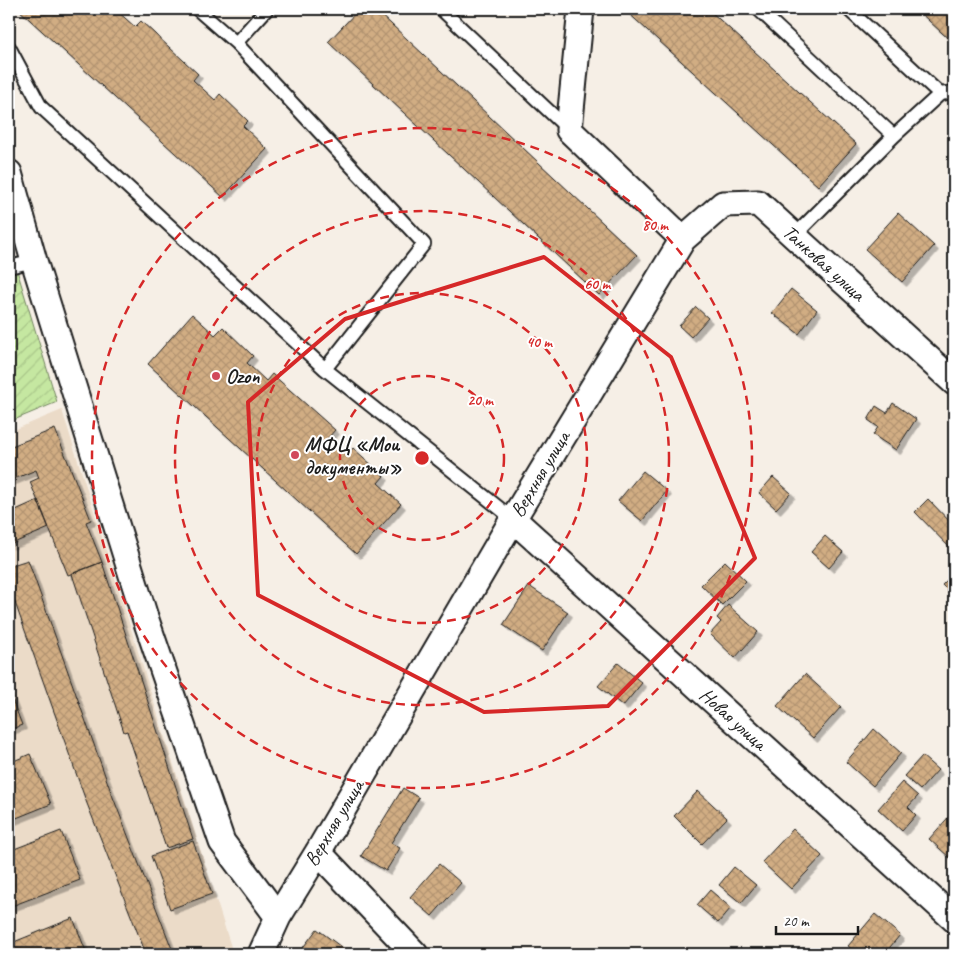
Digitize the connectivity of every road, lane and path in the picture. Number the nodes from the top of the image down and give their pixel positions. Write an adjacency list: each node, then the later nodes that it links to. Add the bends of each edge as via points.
1 (198, 9): 7 (lane)
2 (267, 9): 7 (lane)
3 (441, 9): 11 (lane)
4 (581, 9): 11 (street)
5 (758, 9): 12 (lane)
6 (848, 9): 10 (lane)
7 (236, 43): 18 (lane, via 424,244)
8 (9, 47): 18 (lane, via 41,107)
9 (954, 92): 10 (lane)
10 (940, 94): 12 (lane)
11 (569, 130): 15 (street)
12 (894, 136): 14 (lane)
13 (9, 173): 16 (street)
14 (794, 236): 15 (street, Танковая улица, via 758,203 723,204); 19 (street, Танковая улица)
15 (683, 239): 20 (street, Верхняя улица)
16 (34, 261): 17 (lane); 22 (street, via 145,618 222,842)
17 (9, 267)
18 (325, 369): 20 (lane)
19 (954, 382)
20 (513, 519): 21 (street, Верхняя улица); 23 (street, Новая улица)
21 (318, 852): 22 (street, Верхняя улица); 25 (street)
22 (278, 917): 24 (street, Верхняя улица)
23 (954, 919)
24 (261, 954)
25 (415, 954)

